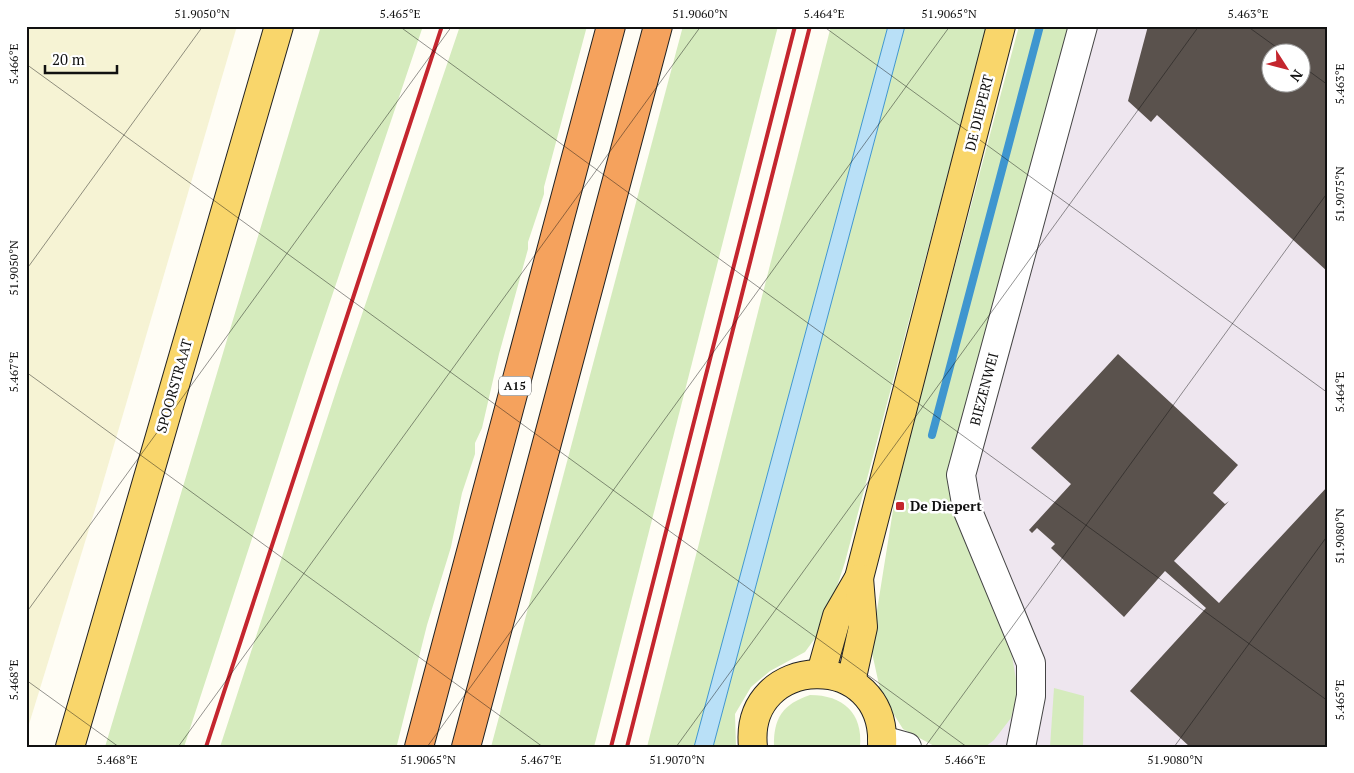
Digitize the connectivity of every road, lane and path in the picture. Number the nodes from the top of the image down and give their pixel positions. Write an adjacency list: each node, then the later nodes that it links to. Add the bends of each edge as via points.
1 (279, 26): 10 (main road, SPOORSTRAAT)
2 (611, 26): 11 (highway, A15)
3 (658, 26): 12 (highway)
4 (1001, 26): 6 (main road, DE DIEPERT)
5 (1083, 26): 14 (street, BIEZENWEI, via 961,475 967,509 1031,663 1031,696)
6 (859, 578): 7 (main road, DE DIEPERT, via 837,616); 8 (main road, DE DIEPERT, via 863,627)
7 (821, 673): 8 (main road); 13 (main road, via 790,679 769,695 756,718)
8 (851, 682): 9 (main road, via 874,706)
9 (890, 744)
10 (70, 747)
11 (419, 747)
12 (466, 747)
13 (753, 747)
14 (1021, 747)

